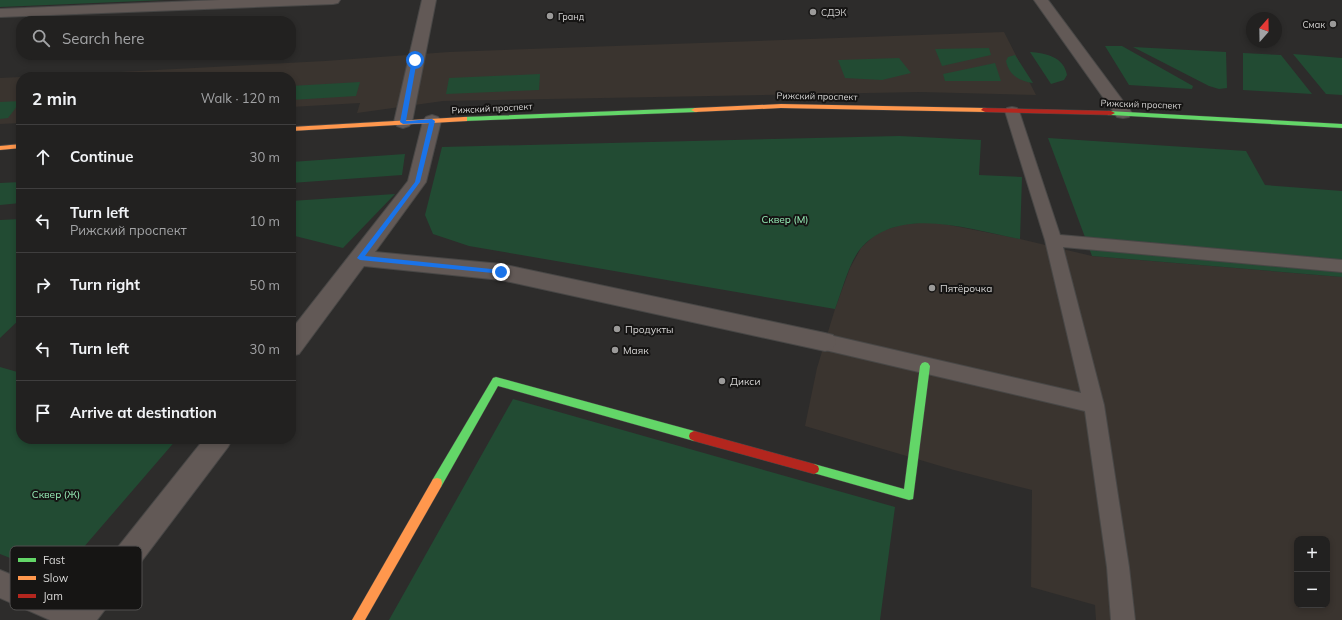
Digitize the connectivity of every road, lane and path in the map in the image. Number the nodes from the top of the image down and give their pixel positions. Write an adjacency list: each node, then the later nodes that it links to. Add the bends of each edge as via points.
1 (333, 0): 4 (street)
2 (429, 0): 8 (street)
3 (1041, 0): 6 (street)
4 (0, 13)
5 (1012, 111): 6 (main road, Рижский проспект); 7 (main road, Рижский проспект, via 781,106); 13 (lane)
6 (1124, 113): 9 (main road, Рижский проспект)
7 (432, 121): 8 (main road, Рижский проспект); 14 (street, via 417,182)
8 (403, 122): 10 (main road, Рижский проспект)
9 (1342, 126)
10 (296, 129)
11 (16, 146): 12 (main road)
12 (0, 148)
13 (1053, 240): 15 (lane); 19 (lane)
14 (360, 258): 16 (street); 17 (street, via 501,272)
15 (1342, 266)
16 (296, 341)
17 (825, 342): 18 (lane)
18 (925, 366): 19 (lane); 27 (main road, via 909,495 496,381)
19 (1094, 405): 28 (lane)
20 (215, 444): 21 (street)
21 (136, 546)
22 (0, 584): 23 (street)
23 (10, 588)
24 (59, 610): 26 (street)
25 (86, 610): 26 (street)
26 (79, 619)
27 (358, 620)
28 (1123, 620)

